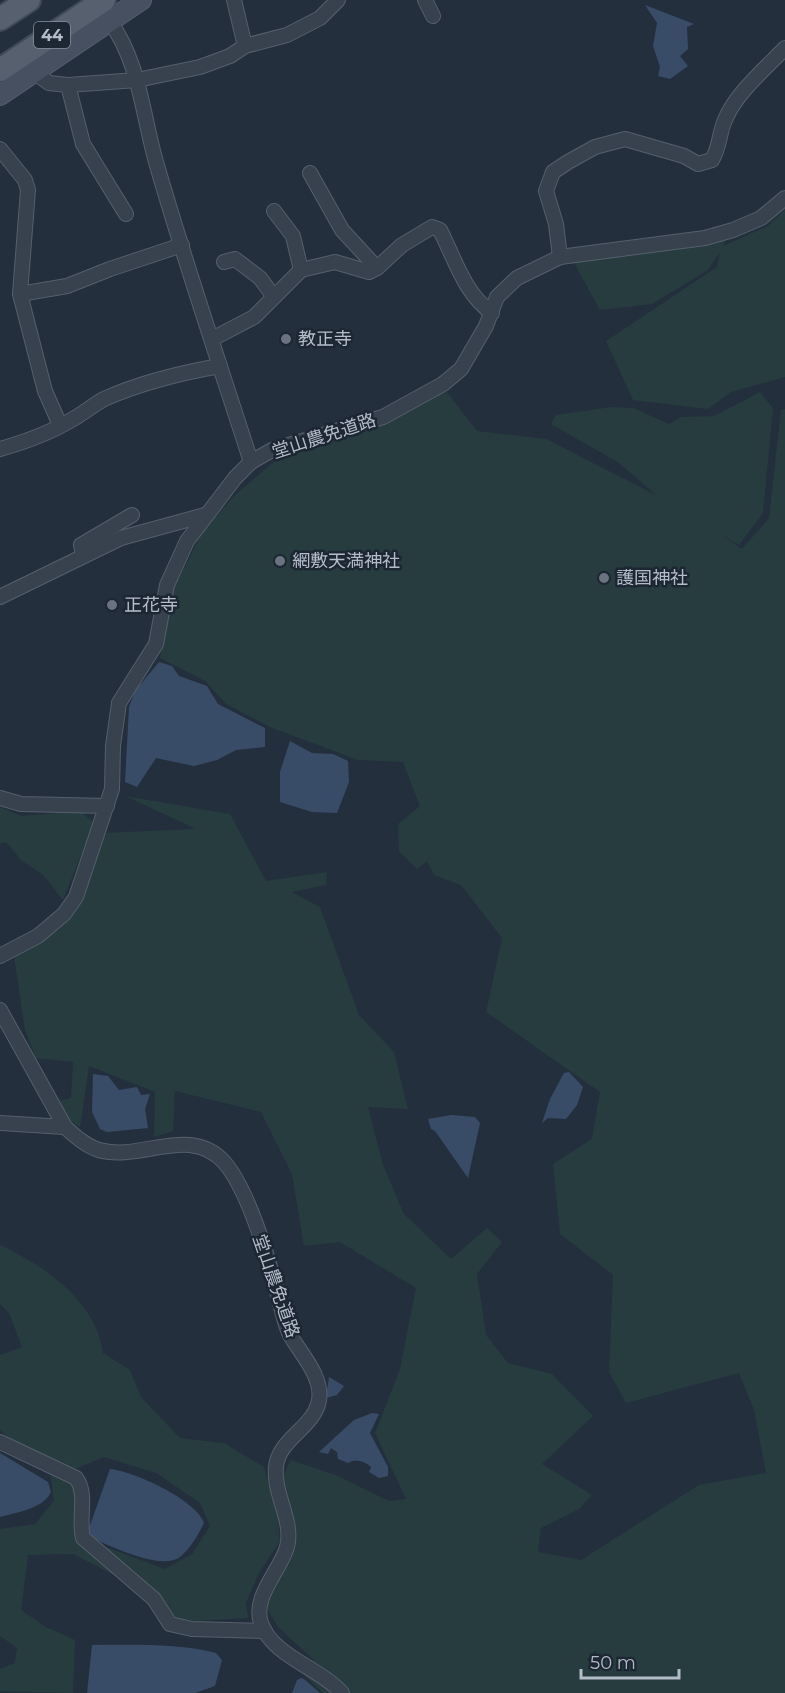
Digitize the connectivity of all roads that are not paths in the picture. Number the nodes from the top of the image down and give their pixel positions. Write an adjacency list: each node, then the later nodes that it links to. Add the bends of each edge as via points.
1 (29, 0): 8 (main road, 44)
2 (141, 0): 6 (street)
3 (234, 0): 9 (street)
4 (338, 0): 9 (street, via 320,18 287,35)
5 (425, 0): 7 (street)
6 (107, 10): 11 (main road, 44); 12 (street); 13 (street, via 124,40)
7 (433, 16)
8 (0, 20)
9 (245, 46): 13 (street, via 200,67)
10 (785, 48): 22 (street, via 739,98 712,160 698,164 684,156 625,140 595,147 554,172 546,191)
11 (0, 70)
12 (34, 72): 14 (street, via 49,83); 15 (street)
13 (137, 80): 14 (street); 21 (street, via 155,160)
14 (68, 85): 20 (street, via 83,144)
15 (0, 95)
16 (0, 148): 26 (street, via 25,180 28,190)
17 (310, 173): 24 (street, via 342,230)
18 (785, 198): 22 (street, 堂山農免道路, via 747,226 714,235)
19 (274, 211): 25 (street, via 293,236)
20 (126, 214)
21 (182, 246): 26 (street, via 67,286); 29 (street)
22 (560, 257): 28 (street, 堂山農免道路, via 507,286 497,297)
23 (224, 262): 27 (street, via 235,259 243,263)
24 (377, 268): 25 (street, via 369,272 335,262); 28 (street, via 402,245 432,227 440,230 454,263 481,305)
25 (301, 270): 27 (street)
26 (20, 294): 31 (street, via 45,391)
27 (274, 297): 29 (street, via 254,317)
28 (492, 313): 33 (street, 堂山農免道路, via 461,369 443,384 383,417 287,445)
29 (212, 339): 30 (street)
30 (220, 366): 31 (street, via 166,376 106,399); 33 (street)
31 (60, 425): 32 (street, via 32,440)
32 (0, 449)
33 (251, 462): 35 (street, 堂山農免道路)
34 (132, 515): 36 (street, via 81,545)
35 (205, 515): 36 (street, via 121,538); 39 (street, 堂山農免道路, via 186,541 171,576 156,644 119,703)
36 (83, 555): 37 (street)
37 (0, 597)
38 (0, 798): 39 (street, via 21,804)
39 (107, 806): 40 (street, 堂山農免道路, via 76,897 64,914 38,936)
40 (0, 956)
41 (0, 1010): 43 (street, 堂山農免道路)
42 (0, 1123): 43 (street)
43 (65, 1127): 45 (street, 堂山農免道路, via 97,1149 128,1153 185,1144 213,1153 224,1162 243,1194 289,1333 314,1374 320,1397 317,1410 284,1448 276,1464 275,1482 288,1545 261,1601 260,1620)
44 (0, 1442): 45 (street, via 76,1478 83,1486 83,1538 154,1599 170,1624 192,1629)
45 (265, 1631): 46 (street, via 272,1641)
46 (342, 1693)

